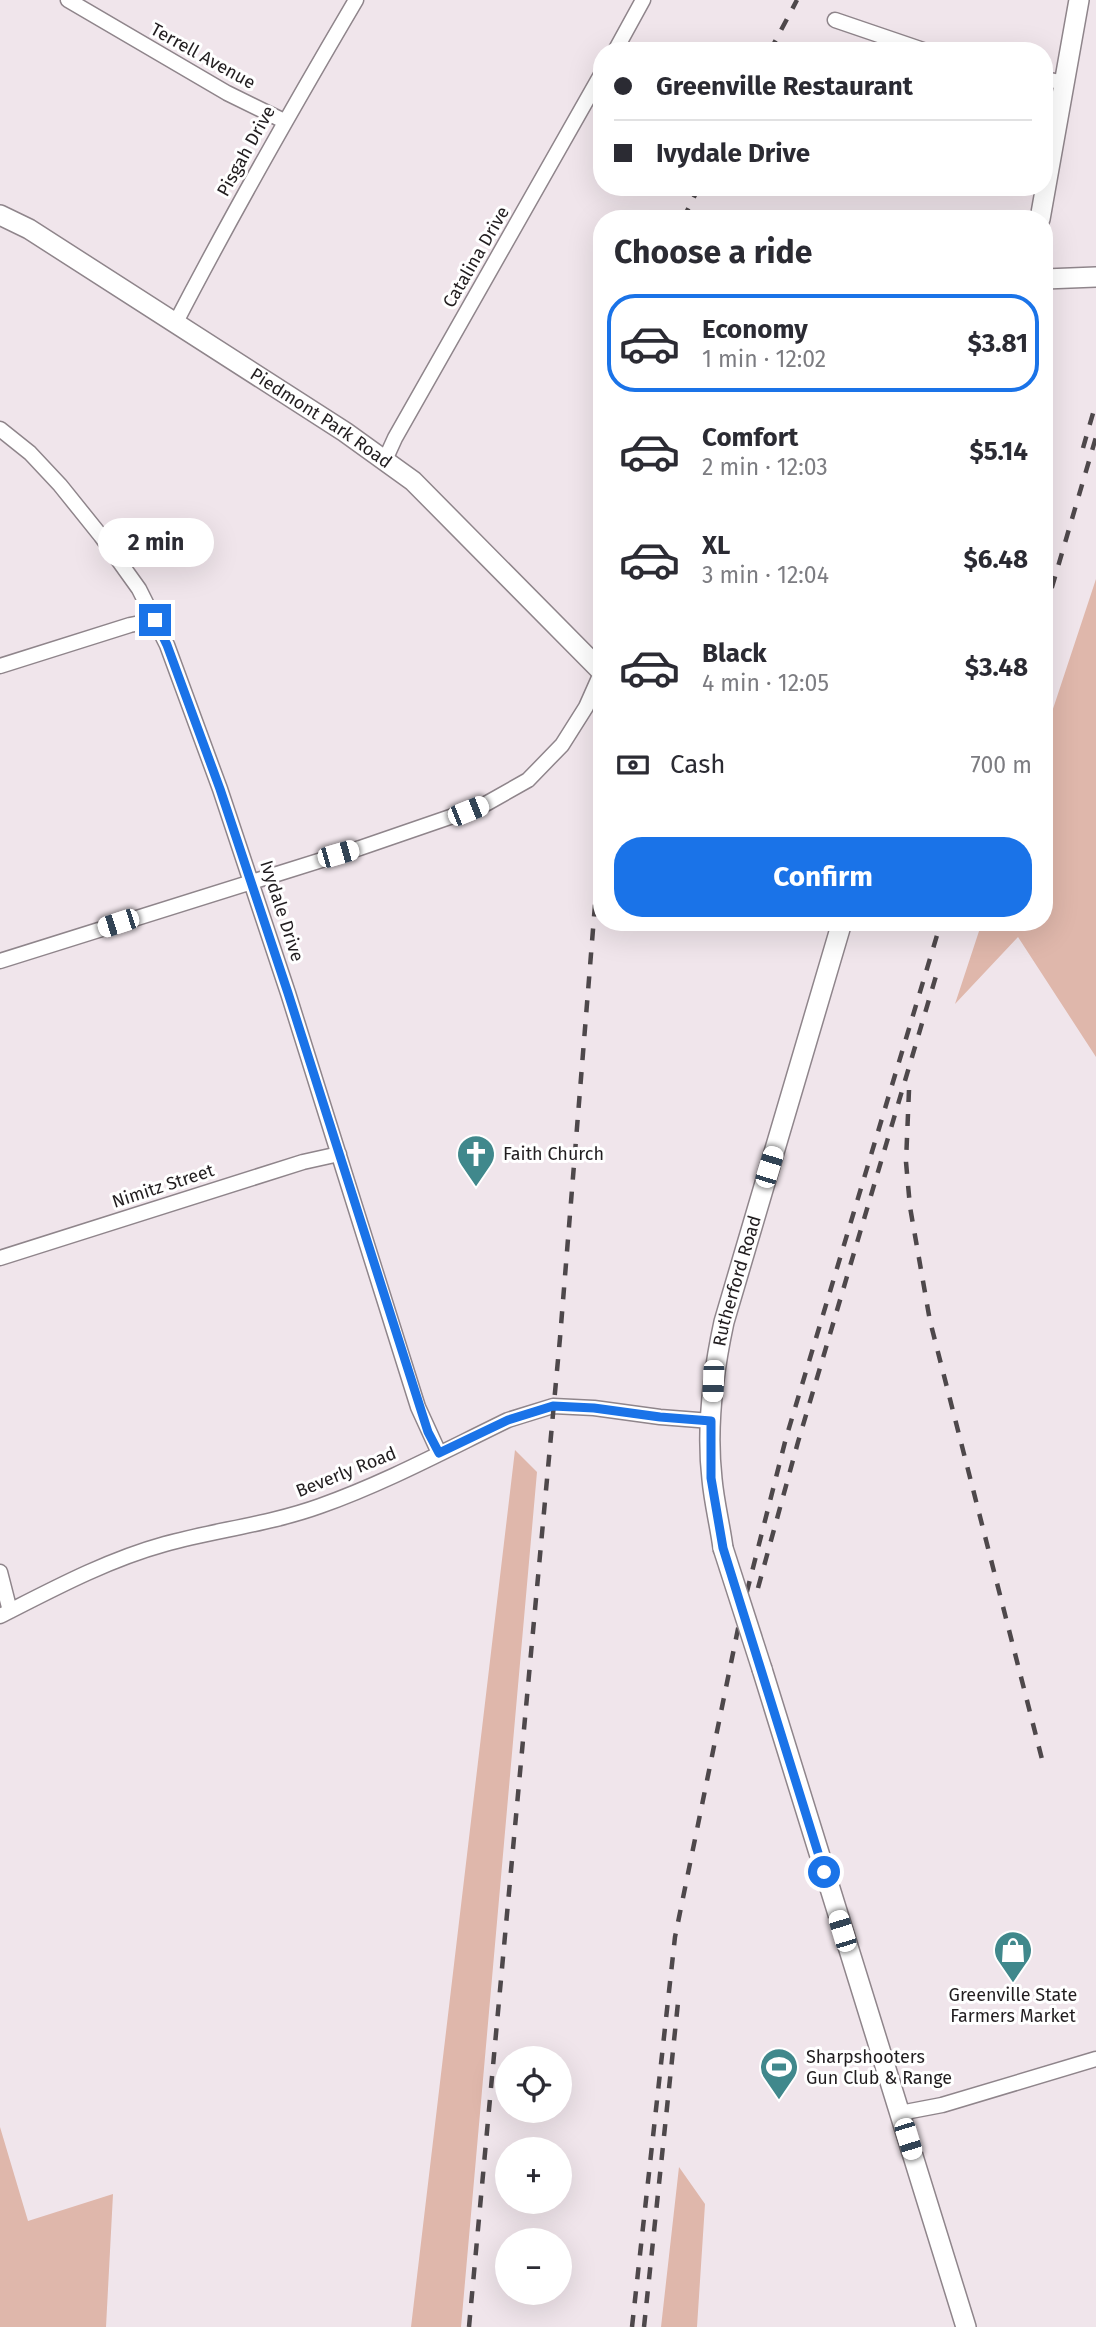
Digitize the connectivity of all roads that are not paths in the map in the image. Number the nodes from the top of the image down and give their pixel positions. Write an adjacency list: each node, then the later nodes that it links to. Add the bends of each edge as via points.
1 (68, 0): 11 (street, Terrell Avenue)
2 (356, 0): 11 (street, Pisgah Drive)
3 (643, 0): 6 (street)
4 (1079, 0): 9 (street)
5 (835, 20): 7 (street)
6 (620, 42)
7 (900, 42)
8 (1053, 81): 9 (street)
9 (1065, 83): 12 (street)
10 (593, 89): 18 (street, Catalina Drive)
11 (284, 121): 16 (street, Pisgah Drive)
12 (1053, 148)
13 (0, 215): 16 (street, Piedmont Park Road)
14 (1096, 277): 15 (street)
15 (1053, 279)
16 (175, 324): 18 (street, Piedmont Park Road)
17 (0, 429): 19 (street, Ivydale Drive, via 60,485 139,589)
18 (385, 460): 20 (street, Piedmont Park Road, via 432,499)
19 (155, 620): 21 (street); 23 (street, Ivydale Drive)
20 (593, 663)
21 (0, 666)
22 (593, 692): 23 (street, via 562,746 528,780 507,793 455,817)
23 (251, 881): 25 (street); 26 (street, Ivydale Drive)
24 (839, 931): 28 (street, Rutherford Road, via 724,1322)
25 (0, 961)
26 (338, 1154): 27 (street, Nimitz Street); 29 (street, Ivydale Drive, via 418,1407)
27 (0, 1258)
28 (711, 1421): 29 (street, Beverly Road, via 553,1406 508,1420); 33 (street, Rutherford Road, bridge, via 711,1478 723,1548)
29 (439, 1453): 31 (street, Beverly Road, via 318,1507 125,1557)
30 (0, 1572): 31 (street)
31 (5, 1614)
32 (1096, 2059): 33 (street)
33 (900, 2113): 34 (street, Rutherford Road)
34 (965, 2327)

